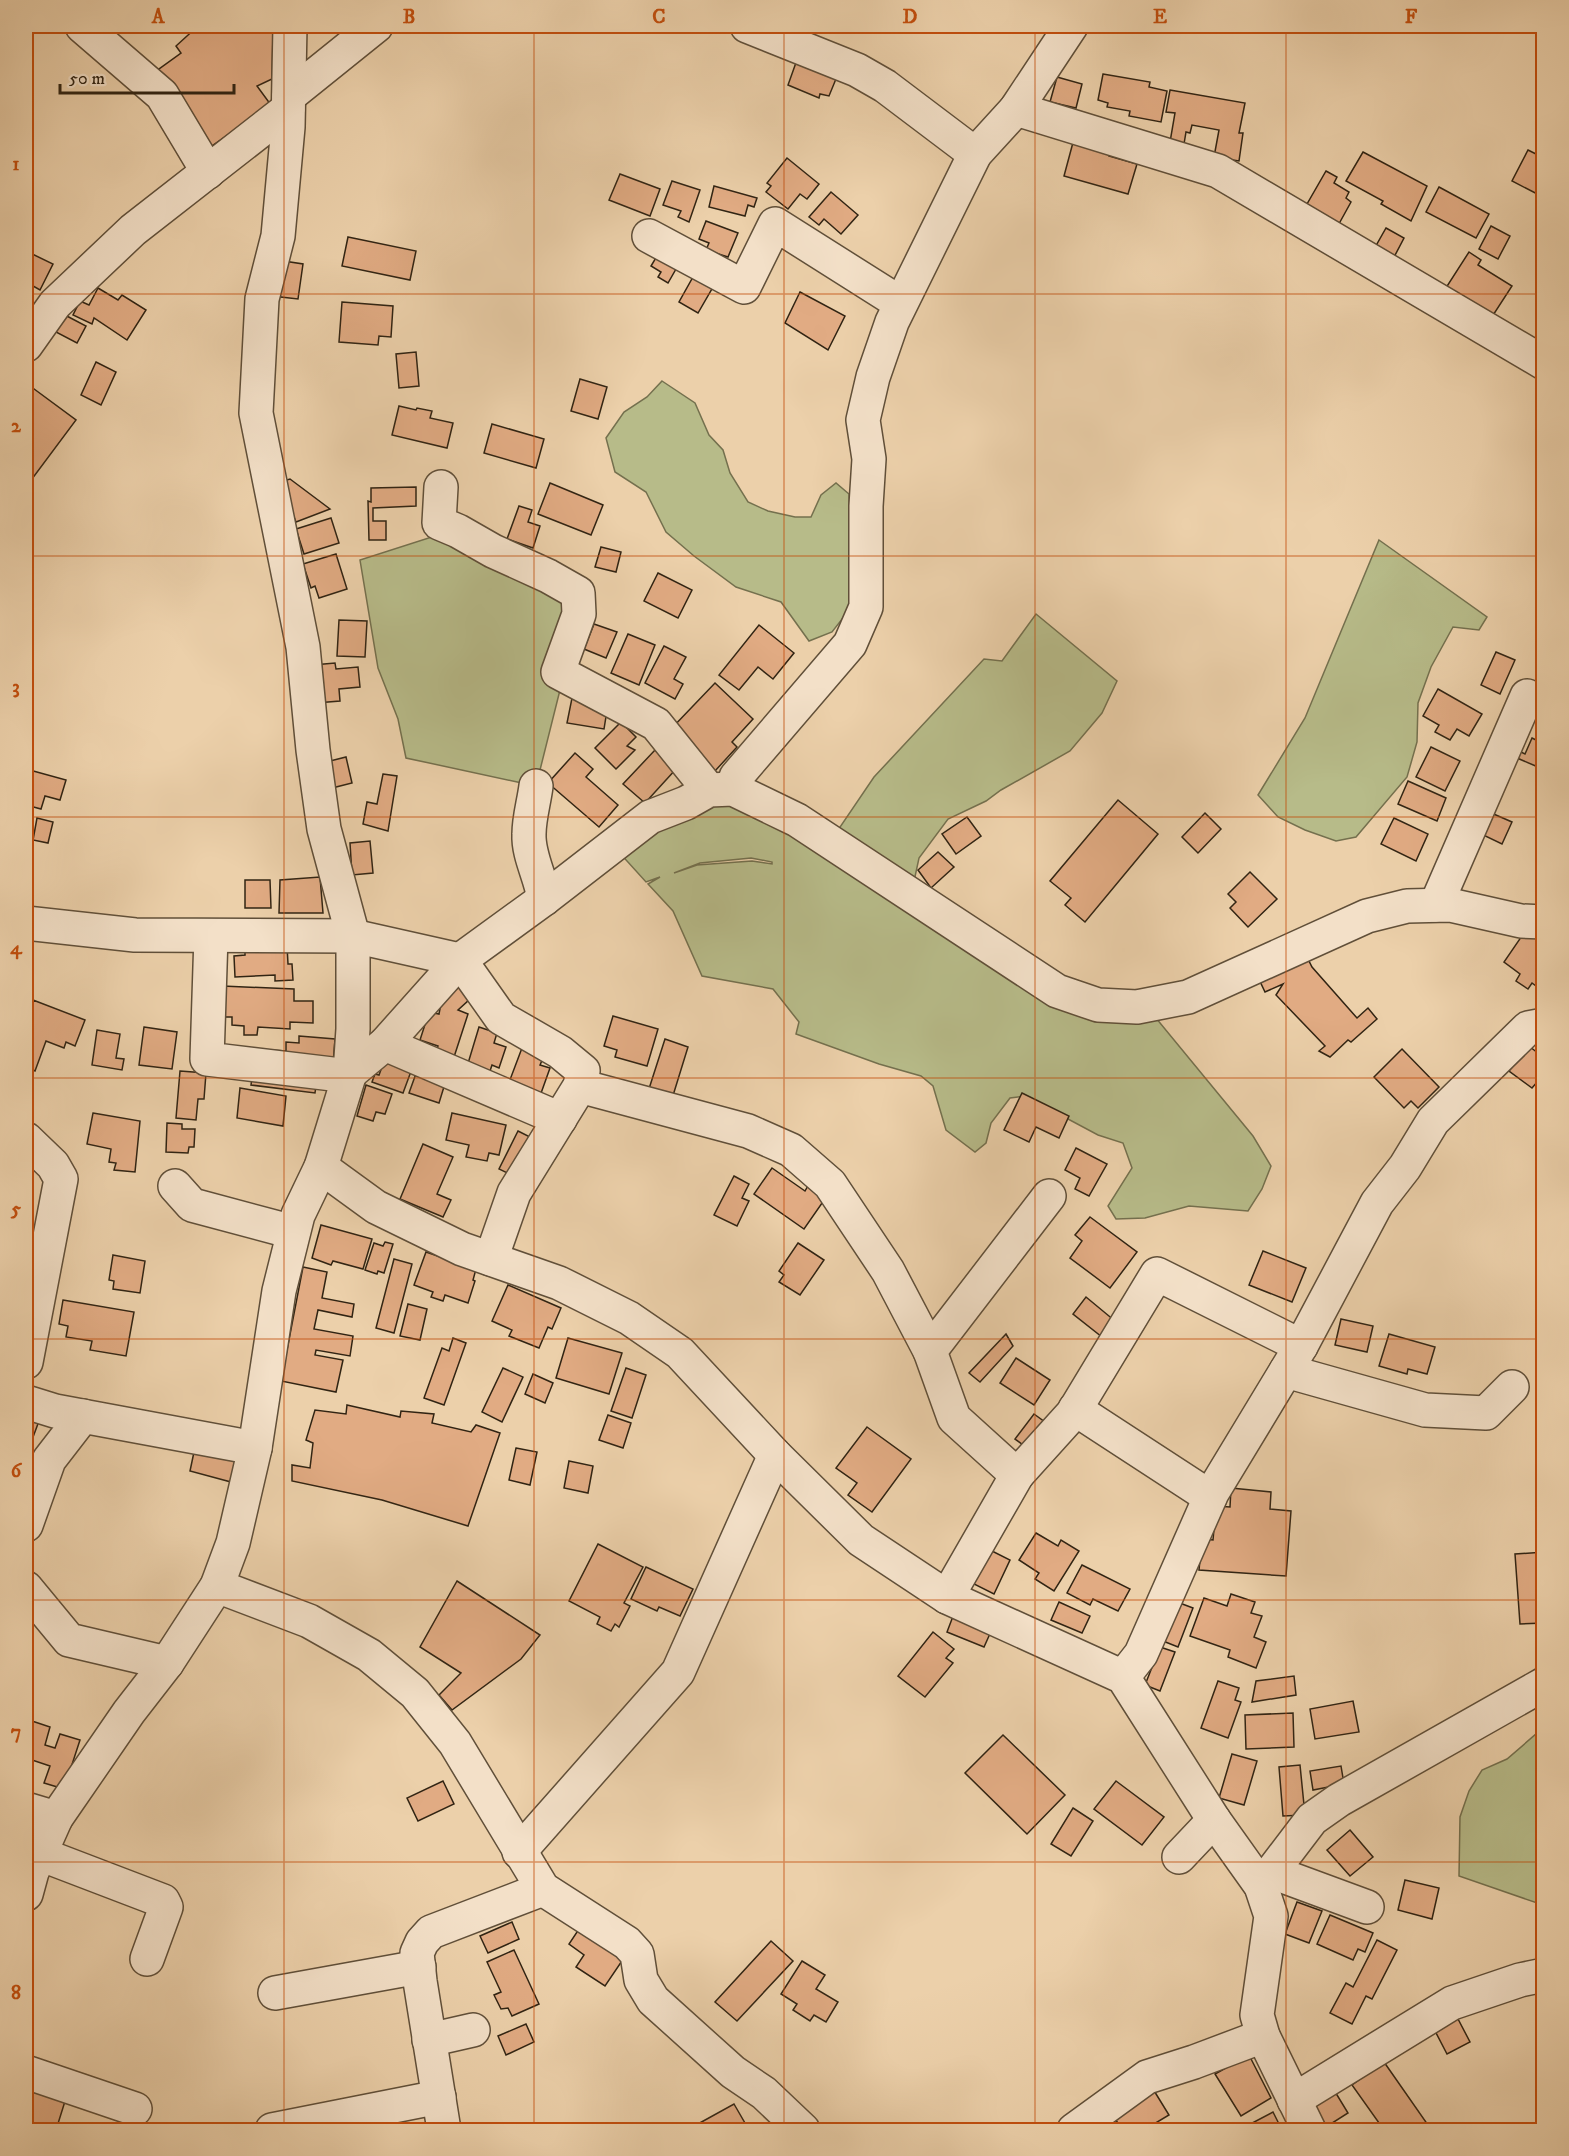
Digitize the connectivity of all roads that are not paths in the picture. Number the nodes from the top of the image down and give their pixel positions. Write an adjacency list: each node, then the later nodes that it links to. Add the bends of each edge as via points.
1 (82, 26): 9 (street, via 162,95)
2 (290, 26): 6 (street)
3 (376, 26): 6 (street)
4 (747, 26): 8 (street, via 857,70 885,86)
5 (1071, 26): 7 (street)
6 (289, 103): 9 (street); 23 (street, via 278,236 262,299 256,413 303,647 324,829)
7 (1016, 109): 8 (street); 13 (street, via 1218,171)
8 (975, 154): 11 (street)
9 (208, 172): 12 (street, via 134,230 55,304)
10 (649, 236): 11 (street, via 744,287 775,224)
11 (900, 303): 17 (street, via 873,377 863,420 869,459 866,607 850,644)
12 (26, 345)
13 (1544, 363)
14 (441, 487): 17 (street, via 439,523 578,593 579,614 558,672 656,724)
15 (1527, 696): 19 (street)
16 (536, 786): 18 (street, via 528,834)
17 (721, 790): 18 (street, via 650,817); 19 (street, via 797,820 1057,991 1098,1005 1137,1007 1188,997 1367,916 1407,906)
18 (544, 898): 24 (street)
19 (1436, 905): 20 (street)
20 (1544, 922)
21 (26, 923): 22 (street, via 135,935)
22 (211, 936): 23 (street); 27 (street, via 207,1059)
23 (353, 936): 24 (street); 27 (street)
24 (460, 960): 26 (street); 28 (street, via 501,1018 560,1052 583,1071)
25 (1544, 1025): 37 (street, via 1528,1028 1433,1121 1377,1203)
26 (385, 1044): 27 (street); 29 (street)
27 (349, 1074): 31 (street)
28 (580, 1086): 29 (street); 36 (street, via 748,1131 791,1150 830,1184 888,1271)
29 (560, 1119): 35 (street, via 514,1193)
30 (26, 1139): 38 (street, via 53,1165 61,1179)
31 (321, 1167): 34 (street); 35 (street, via 376,1207)
32 (175, 1186): 34 (street, via 192,1204)
33 (1049, 1196): 36 (street)
34 (293, 1232): 43 (street, via 279,1291)
35 (491, 1259): 44 (street, via 559,1283 629,1318 680,1353)
36 (930, 1351): 45 (street, via 954,1418)
37 (1293, 1359): 39 (street, via 1425,1410 1486,1413); 41 (street, via 1157,1274); 46 (street)
38 (26, 1362)
39 (1512, 1387)
40 (26, 1402): 42 (street)
41 (1075, 1409): 45 (street); 46 (street)
42 (83, 1416): 43 (street); 47 (street, via 49,1460)
43 (255, 1448): 48 (street, via 233,1543)
44 (775, 1455): 50 (street, via 861,1540); 56 (street, via 678,1672)
45 (1017, 1475): 50 (street)
46 (1210, 1497): 52 (street, via 1141,1654)
47 (26, 1525)
48 (217, 1586): 51 (street); 56 (street, via 309,1621 369,1655 415,1693 455,1743)
49 (26, 1588): 51 (street, via 69,1640)
50 (947, 1597): 52 (street)
51 (167, 1663): 54 (street)
52 (1123, 1677): 55 (street)
53 (1544, 1684): 59 (street, via 1312,1819)
54 (41, 1814): 57 (street)
55 (1214, 1820): 58 (street); 59 (street)
56 (519, 1852): 60 (street)
57 (40, 1854): 61 (street); 63 (street, via 163,1901 166,1906)
58 (1179, 1857)
59 (1267, 1879): 62 (street); 68 (street, via 1271,1916 1257,2015)
60 (543, 1889): 64 (street, via 431,1932 417,1953); 76 (street, via 627,1943 637,1954 641,1980 653,2000)
61 (26, 1894)
62 (1367, 1907)
63 (147, 1959)
64 (418, 1967): 66 (street); 69 (street)
65 (1544, 1975): 72 (street, via 1452,2003)
66 (275, 1993)
67 (473, 2030): 69 (street)
68 (1263, 2036): 72 (street); 77 (street, via 1147,2077)
69 (429, 2040): 71 (street)
70 (26, 2072): 73 (street)
71 (439, 2097): 74 (street); 75 (street)
72 (1294, 2100): 78 (street)
73 (135, 2109)
74 (272, 2130)
75 (444, 2130)
76 (802, 2130)
77 (1074, 2130)
78 (1309, 2130)

